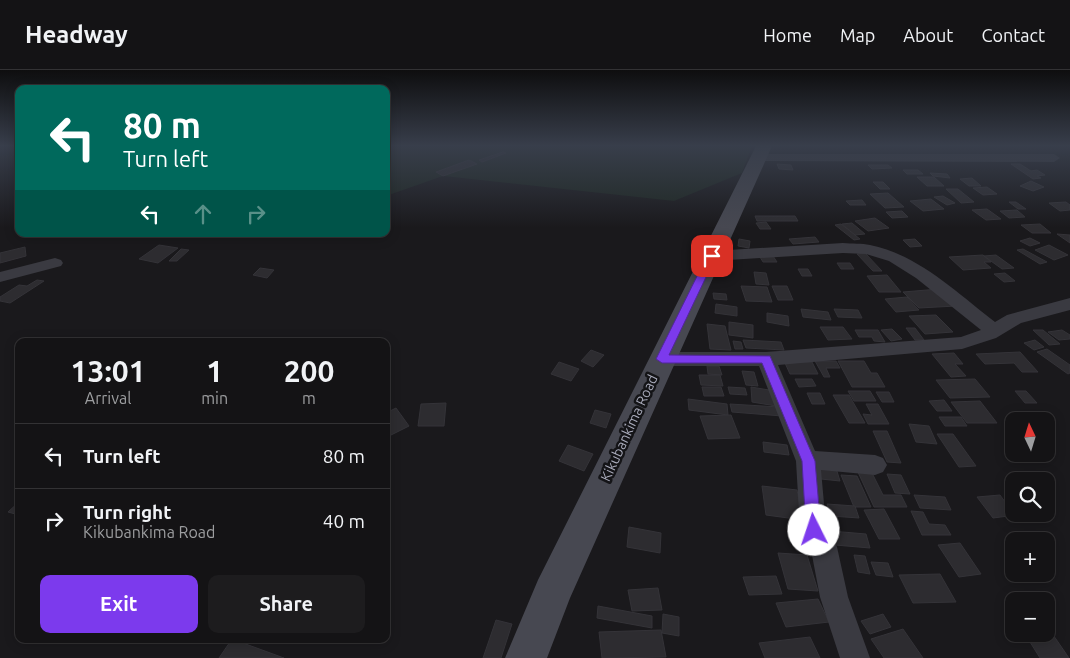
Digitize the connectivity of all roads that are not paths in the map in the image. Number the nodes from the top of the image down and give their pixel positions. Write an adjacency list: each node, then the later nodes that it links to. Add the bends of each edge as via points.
1 (751, 173): 2 (street, Kikubankima Road)
2 (712, 256): 6 (street, via 868,249 895,258 922,274); 7 (street, Kikubankima Road)
3 (55, 263): 4 (street)
4 (0, 277)
5 (1070, 304): 6 (street, via 1014,319)
6 (994, 331): 8 (street, via 962,343)
7 (662, 359): 8 (street); 11 (street, Kikubankima Road, via 552,593)
8 (766, 359): 9 (street)
9 (808, 460): 10 (street); 12 (street, via 814,530 824,547 834,597)
10 (875, 465)
11 (526, 658)
12 (855, 658)

